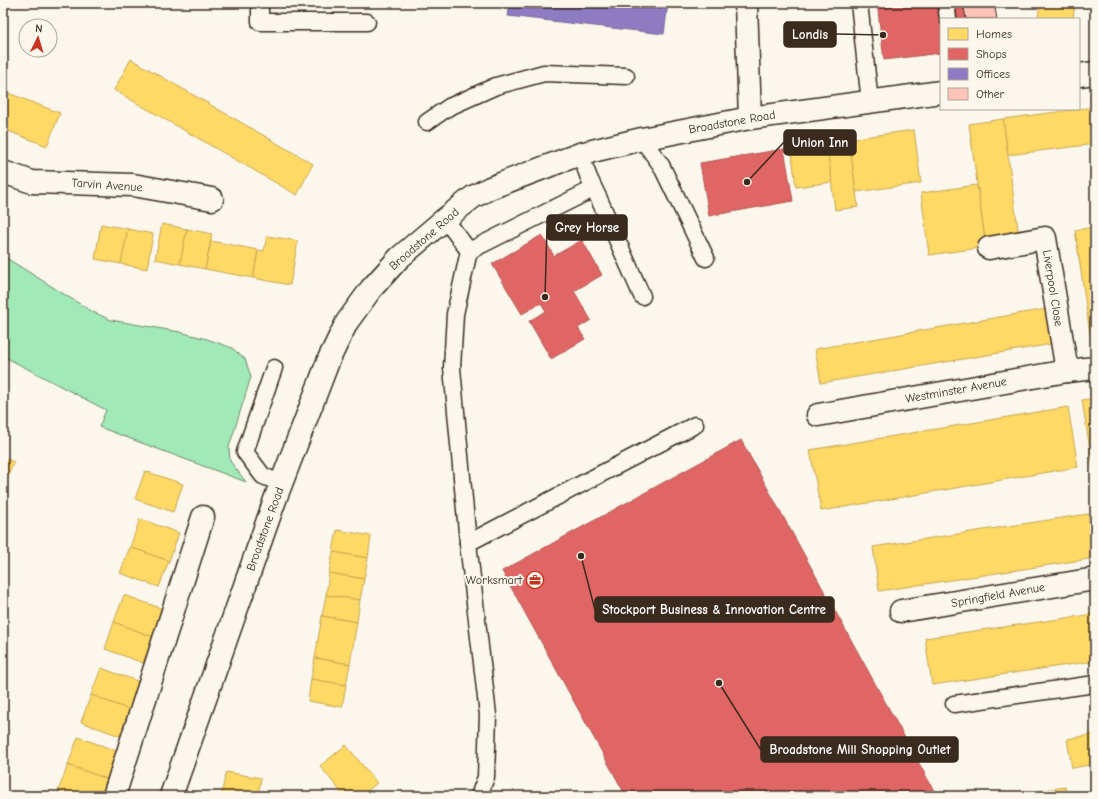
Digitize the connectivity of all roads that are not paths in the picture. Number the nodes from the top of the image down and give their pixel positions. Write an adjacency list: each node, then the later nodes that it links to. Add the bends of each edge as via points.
1 (260, 3): 6 (lane, via 260,22)
2 (746, 3): 12 (street)
3 (858, 3): 11 (lane)
4 (946, 3): 5 (lane)
5 (948, 18)
6 (367, 22)
7 (1095, 73): 8 (street)
8 (1080, 75)
9 (626, 76): 13 (lane, via 544,73 496,86 449,107)
10 (940, 92): 11 (street, Broadstone Road)
11 (870, 102): 12 (street, Broadstone Road)
12 (750, 118): 14 (street, Broadstone Road)
13 (427, 122)
14 (642, 139): 15 (street, Broadstone Road); 22 (lane, via 660,165)
15 (580, 154): 17 (lane); 19 (street, Broadstone Road, via 490,188 473,197)
16 (3, 172): 18 (street, Tarvin Avenue, via 32,182 133,185)
17 (593, 189): 21 (lane); 23 (lane)
18 (212, 199)
19 (445, 219): 21 (lane); 29 (street, Broadstone Road, via 399,258 371,289 347,322)
20 (989, 248): 26 (street, Liverpool Close, via 1045,238)
21 (469, 251): 31 (lane, via 455,314 452,368)
22 (706, 258)
23 (642, 296)
24 (274, 368): 29 (lane, via 245,452 263,476)
25 (1095, 368): 26 (street, Westminster Avenue)
26 (1067, 371): 27 (street, Westminster Avenue)
27 (818, 415)
28 (695, 425): 31 (lane)
29 (281, 483): 37 (street, Broadstone Road)
30 (203, 517): 36 (street)
31 (468, 543): 38 (lane, via 488,715 486,777)
32 (1095, 578): 33 (street, Springfield Avenue)
33 (902, 611)
34 (1095, 684): 35 (lane)
35 (954, 704)
36 (114, 796)
37 (171, 796)
38 (479, 796)

